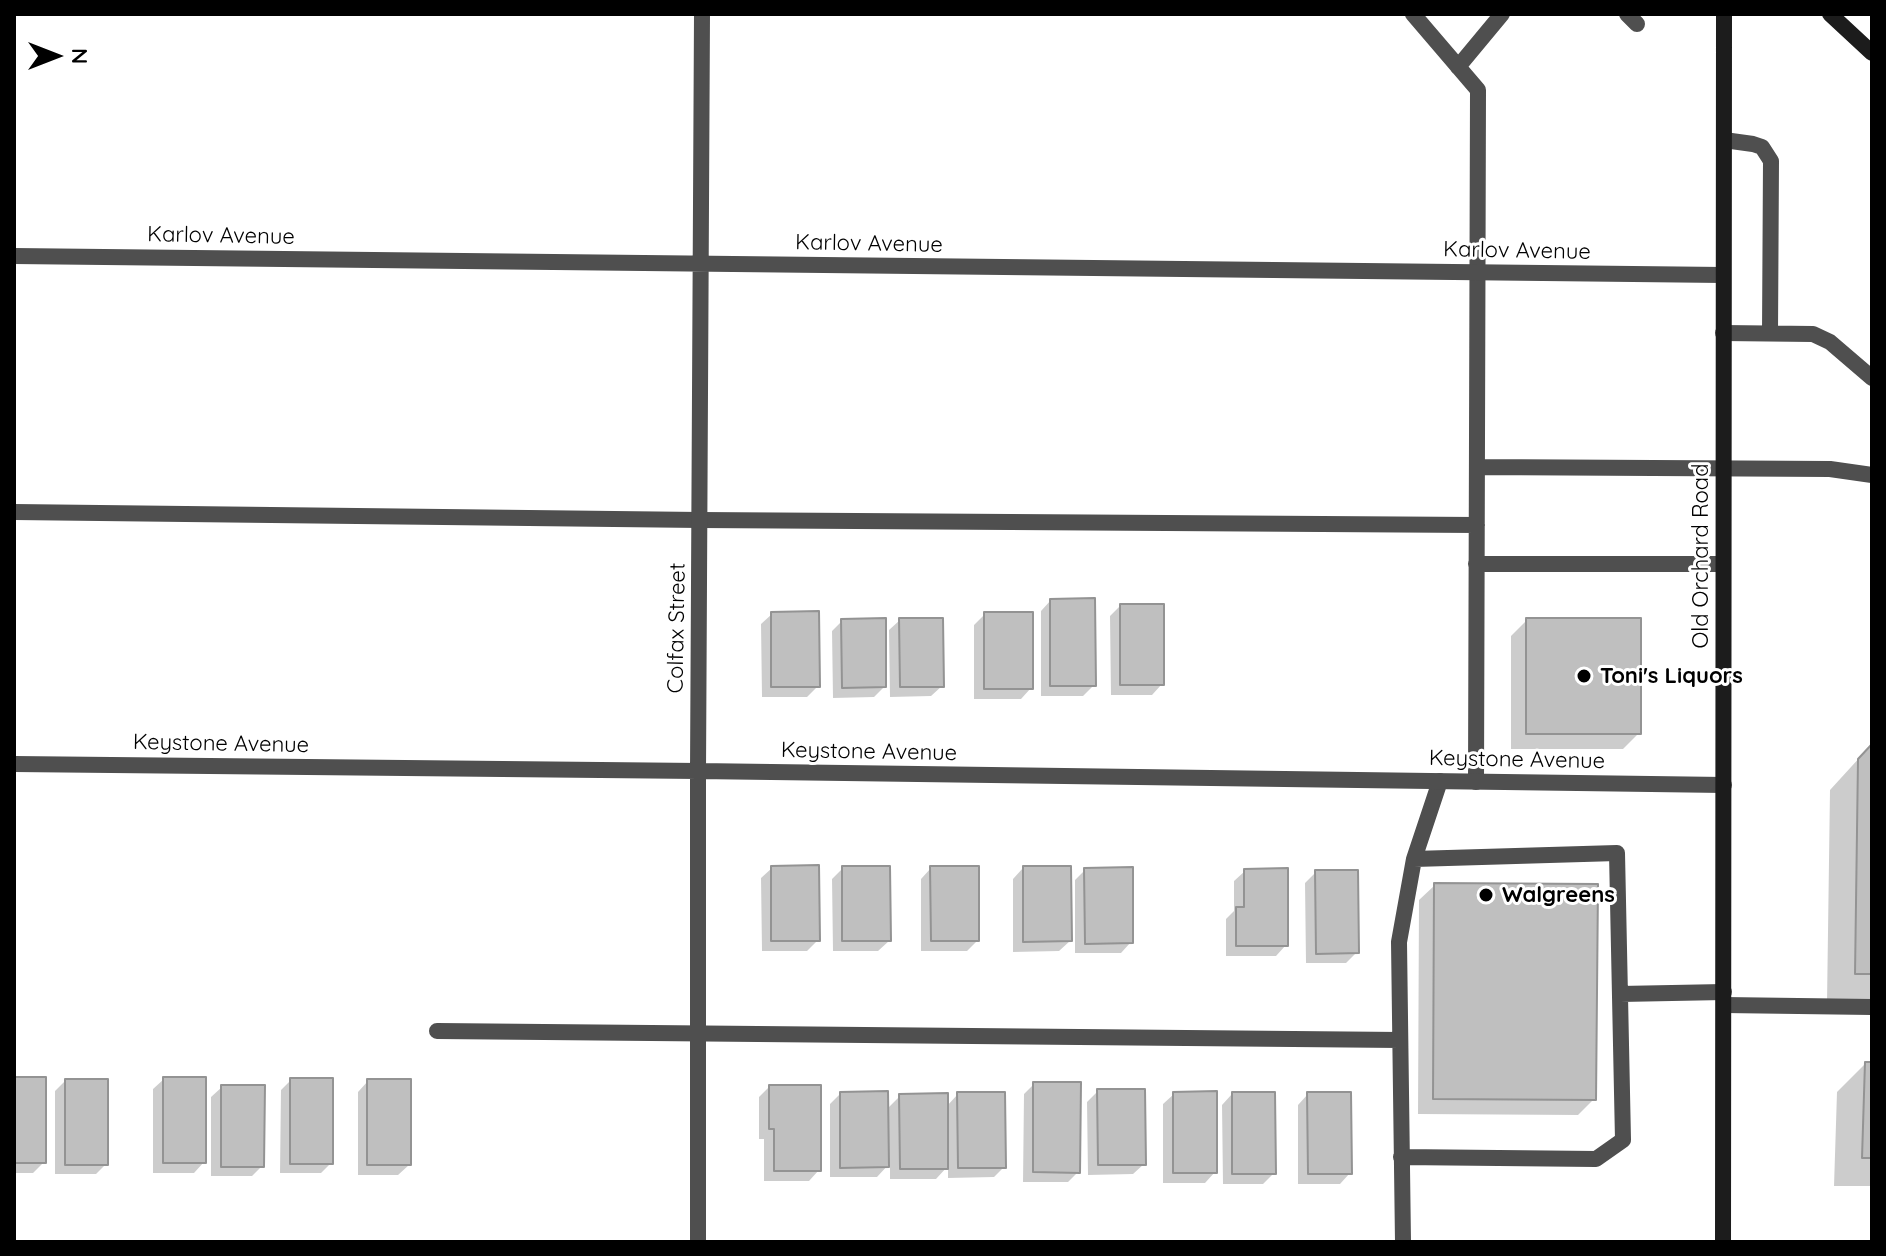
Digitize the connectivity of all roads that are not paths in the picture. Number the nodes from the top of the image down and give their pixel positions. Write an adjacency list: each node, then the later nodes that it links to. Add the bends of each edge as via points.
1 (702, 14): 10 (street, Colfax Street)
2 (1413, 14): 7 (street)
3 (1502, 14): 7 (street)
4 (1724, 14): 8 (main road, Old Orchard Road)
5 (1830, 14): 6 (main road)
6 (1872, 53)
7 (1458, 67): 11 (street, via 1478,90)
8 (1724, 140): 12 (main road, Old Orchard Road); 14 (street, via 1762,147 1771,161)
9 (14, 256): 10 (street, Karlov Avenue)
10 (702, 264): 11 (street, Karlov Avenue); 20 (street, Colfax Street)
11 (1477, 273): 12 (street, Karlov Avenue); 16 (street)
12 (1723, 275): 13 (main road, Old Orchard Road)
13 (1723, 333): 14 (street); 17 (main road, Old Orchard Road)
14 (1770, 333): 15 (street, via 1813,334)
15 (1869, 369)
16 (1477, 467): 17 (street); 21 (street)
17 (1723, 469): 18 (street, via 1830,469); 23 (main road, Old Orchard Road)
18 (1872, 475)
19 (14, 512): 20 (street)
20 (700, 520): 21 (street); 25 (street, Colfax Street)
21 (1477, 525): 22 (street)
22 (1476, 564): 23 (street); 27 (street)
23 (1723, 564): 28 (main road, Old Orchard Road)
24 (14, 764): 25 (street, Keystone Avenue)
25 (698, 771): 26 (street, Keystone Avenue); 34 (street, Colfax Street)
26 (1440, 781): 27 (street, Keystone Avenue); 29 (street)
27 (1476, 782): 28 (street, Keystone Avenue)
28 (1724, 785): 31 (main road, Old Orchard Road)
29 (1414, 859): 30 (street, via 1617,853); 35 (street, via 1399,942)
30 (1620, 994): 31 (street); 36 (street, via 1623,1140 1596,1159)
31 (1724, 998): 32 (street); 39 (main road, Old Orchard Road)
32 (1872, 1007)
33 (437, 1031): 34 (street)
34 (699, 1034): 35 (street); 37 (street, Colfax Street)
35 (1400, 1040): 36 (street)
36 (1401, 1157): 38 (street)
37 (698, 1242)
38 (1403, 1242)
39 (1723, 1242)

